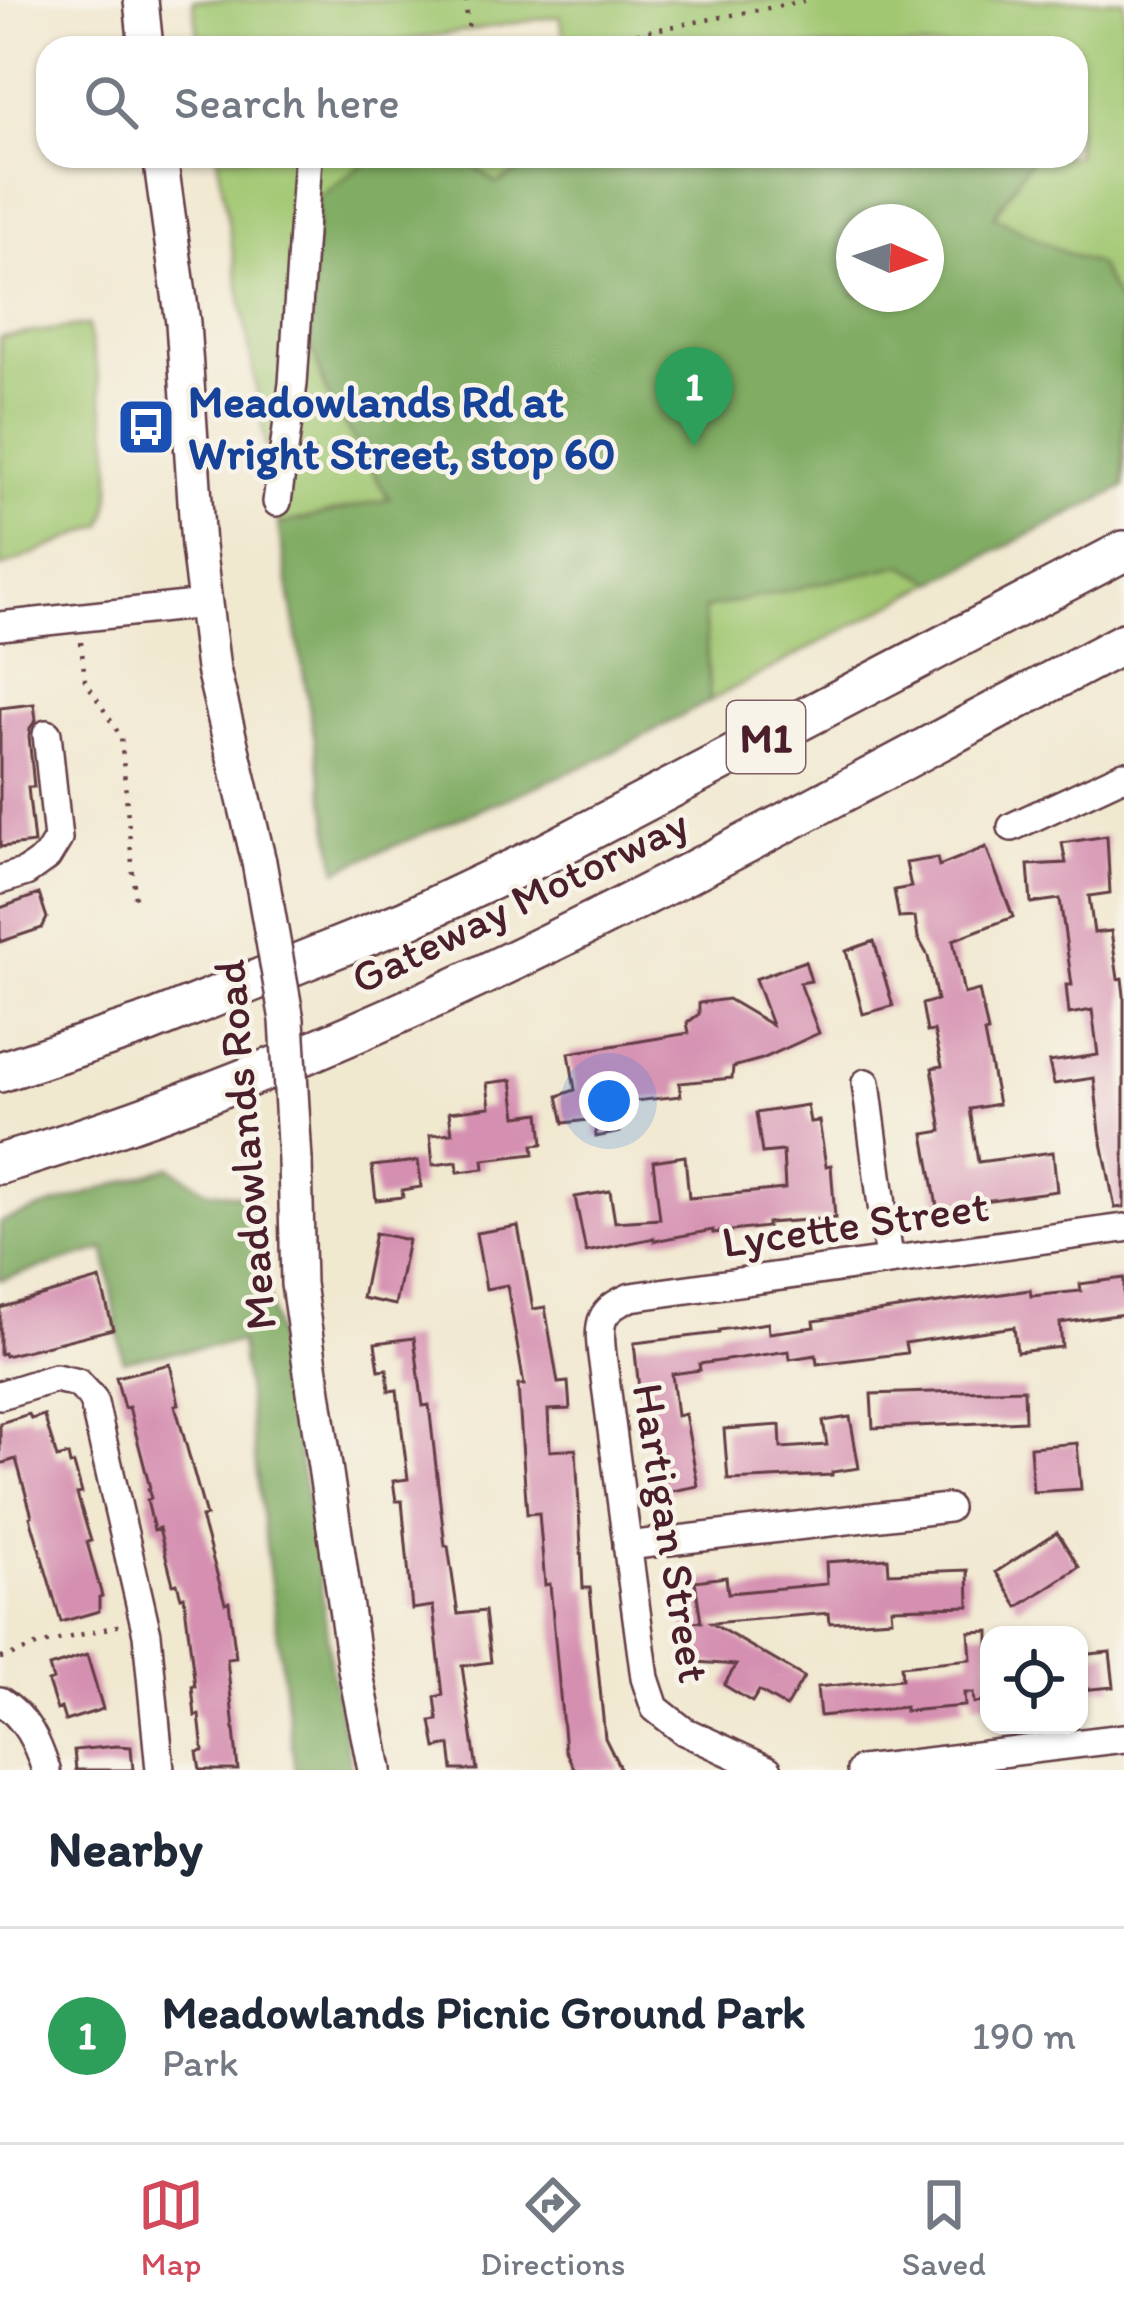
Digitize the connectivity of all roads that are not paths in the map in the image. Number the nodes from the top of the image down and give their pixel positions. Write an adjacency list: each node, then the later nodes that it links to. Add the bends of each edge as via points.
1 (141, 0): 2 (main road)
2 (145, 36)
3 (162, 168): 7 (main road, Meadowlands Road, via 183,323)
4 (307, 168): 5 (street)
5 (277, 502)
6 (1124, 551): 14 (highway, Gateway Motorway / M1, via 406,920)
7 (204, 604): 8 (street); 28 (main road, Meadowlands Road, bridge, via 287,1020 301,1306)
8 (0, 626)
9 (1124, 643): 16 (highway, Gateway Motorway / M1, via 438,998 234,1084)
10 (46, 734): 13 (street, via 58,839 26,872)
11 (1124, 777): 12 (street)
12 (1012, 826)
13 (0, 880)
14 (0, 1072)
15 (866, 1083): 18 (street)
16 (0, 1164)
17 (1124, 1228): 18 (street, Lycette Street)
18 (890, 1259): 19 (street, Lycette Street, via 632,1297)
19 (603, 1315): 22 (street, Hartigan Street)
20 (0, 1395): 27 (street, via 56,1378 78,1383 93,1399 143,1620)
21 (948, 1508): 22 (street)
22 (627, 1546): 29 (street, Hartigan Street, via 655,1708 684,1731)
23 (0, 1701): 26 (street, via 37,1742)
24 (1124, 1738): 25 (street)
25 (1095, 1756): 30 (street)
26 (46, 1770)
27 (160, 1770)
28 (375, 1770)
29 (768, 1770)
30 (861, 1770)

